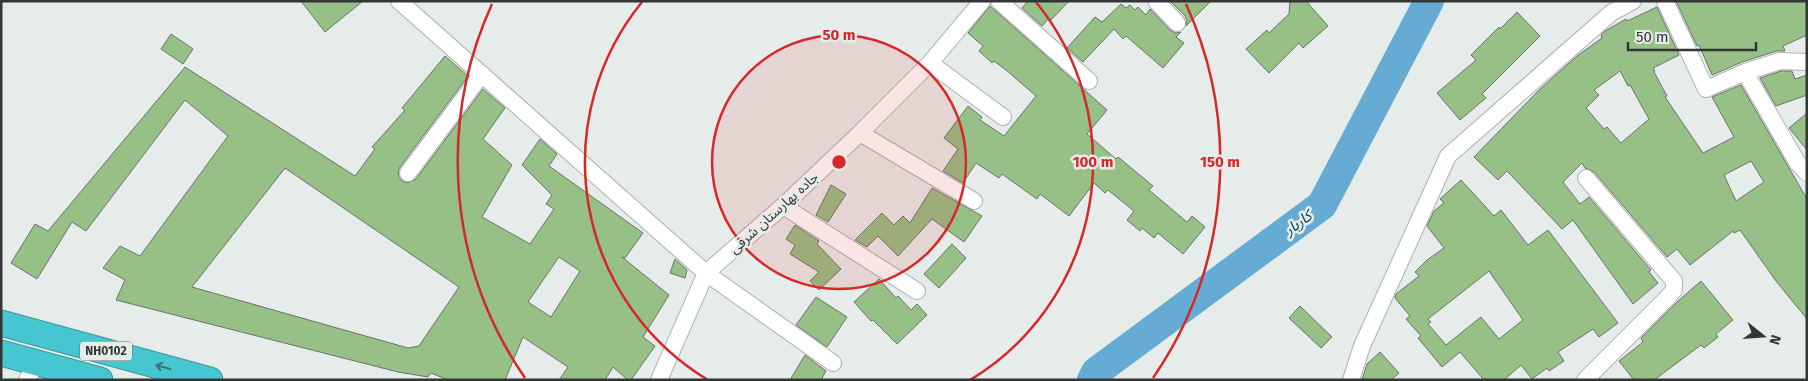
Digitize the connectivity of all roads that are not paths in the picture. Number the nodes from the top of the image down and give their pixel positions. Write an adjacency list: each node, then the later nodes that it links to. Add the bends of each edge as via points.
1 (399, 1): 11 (street)
2 (982, 1): 9 (street, جاده بهارستان شرقی)
3 (999, 1): 12 (street)
4 (1156, 1): 7 (street)
5 (1632, 1): 29 (street, via 1611,13 1448,156 1362,346)
6 (1665, 1): 10 (street, via 1706,88)
7 (1177, 23)
8 (1807, 62): 10 (street, via 1780,61)
9 (930, 64): 13 (street); 14 (street, جاده بهارستان شرقی)
10 (1745, 72): 16 (street)
11 (482, 74): 15 (street); 20 (street)
12 (1089, 81)
13 (1003, 117)
14 (860, 133): 18 (street); 19 (street, جاده بهارستان شرقی)
15 (408, 173)
16 (1807, 174)
17 (1586, 178): 30 (street, via 1674,281 1674,290)
18 (974, 201)
19 (783, 206): 20 (street, جاده بهارستان شرقی); 21 (street)
20 (706, 273): 24 (street); 28 (street, جاده بهارستان شرقی)
21 (916, 291)
22 (1, 322): 27 (highway, NH0102, one-way to 22)
23 (1, 353): 25 (highway, NH0102)
24 (833, 363)
25 (32, 371): 26 (highway, NH0102)
26 (100, 380)
27 (210, 380)
28 (659, 380)
29 (1351, 380)
30 (1585, 380)

